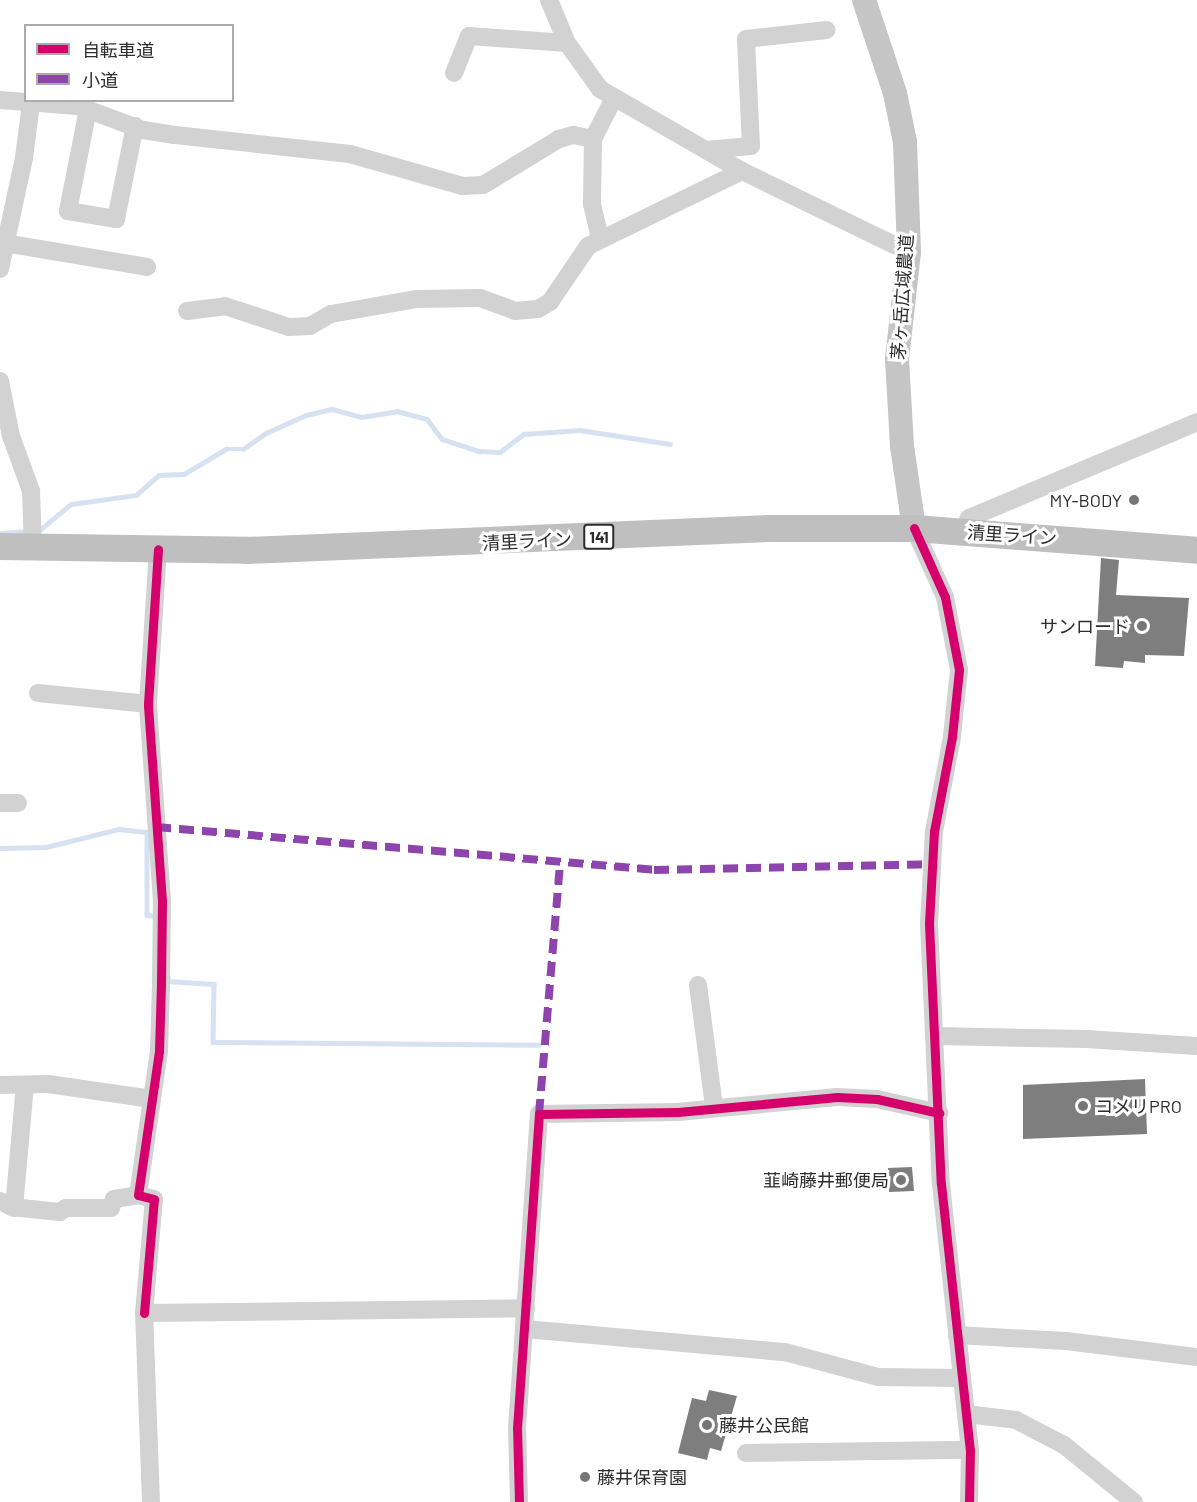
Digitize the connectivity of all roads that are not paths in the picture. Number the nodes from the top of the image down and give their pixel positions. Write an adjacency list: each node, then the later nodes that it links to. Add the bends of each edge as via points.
1 (549, 0): 4 (street)
2 (864, 0): 16 (main road, 茅ヶ岳広域農道, via 895,93 905,142)
3 (826, 30): 12 (street, via 746,39 752,147)
4 (567, 42): 5 (street, via 469,36); 6 (street, via 600,89)
5 (454, 73)
6 (614, 98): 11 (street); 12 (street)
7 (0, 100): 8 (street)
8 (31, 103): 9 (street); 15 (street, via 24,158)
9 (88, 109): 10 (street); 10 (street, via 68,211 116,219)
10 (135, 126): 11 (street, via 175,135 350,154 462,186 483,185 559,139 573,135)
11 (593, 139): 14 (street, via 592,204)
12 (706, 150): 13 (street)
13 (742, 171): 14 (street); 16 (street)
14 (600, 239): 19 (street, via 588,246 550,302 538,309 515,311 480,298 416,299 331,314 310,326 289,327 225,306)
15 (4, 243): 17 (street); 18 (street)
16 (909, 252): 22 (main road, 茅ヶ岳広域農道, via 897,359 902,446)
17 (147, 267)
18 (0, 268)
19 (187, 312)
20 (0, 381): 25 (street, via 11,436 31,491)
21 (1197, 422): 23 (street, via 969,518)
22 (914, 528): 23 (highway, 清里ライン / 141); 26 (highway, 清里ライン / 141, via 769,528 332,548); 31 (street, via 945,597 959,670 931,869 929,924)
23 (963, 531): 27 (highway, 清里ライン / 141)
24 (0, 546): 25 (highway, 清里ライン / 141)
25 (33, 547): 26 (highway, 清里ライン / 141)
26 (158, 549): 29 (street)
27 (1197, 550)
28 (38, 693): 29 (street)
29 (148, 704): 35 (street, via 162,901 159,1050)
30 (698, 985): 36 (street)
31 (937, 1036): 32 (street); 37 (street)
32 (1197, 1046)
33 (0, 1085): 34 (street)
34 (25, 1085): 35 (street); 39 (street)
35 (152, 1099): 38 (street)
36 (714, 1107): 37 (street, via 837,1097 877,1099); 40 (street, via 678,1112 539,1114)
37 (939, 1113): 43 (street, via 941,1184)
38 (138, 1195): 39 (street, via 114,1199 111,1208 66,1208 60,1212); 41 (street, via 154,1199)
39 (7, 1204)
40 (526, 1308): 41 (street); 42 (street)
41 (144, 1313): 49 (street)
42 (525, 1329): 45 (street, via 785,1352 878,1377); 50 (street, via 517,1428)
43 (957, 1335): 44 (street, via 1066,1341); 45 (street)
44 (1197, 1357)
45 (962, 1378): 46 (street)
46 (966, 1414): 47 (street); 52 (street, via 1016,1420 1064,1445)
47 (970, 1450): 48 (street); 51 (street)
48 (746, 1453)
49 (151, 1502)
50 (519, 1502)
51 (969, 1502)
52 (1134, 1502)

